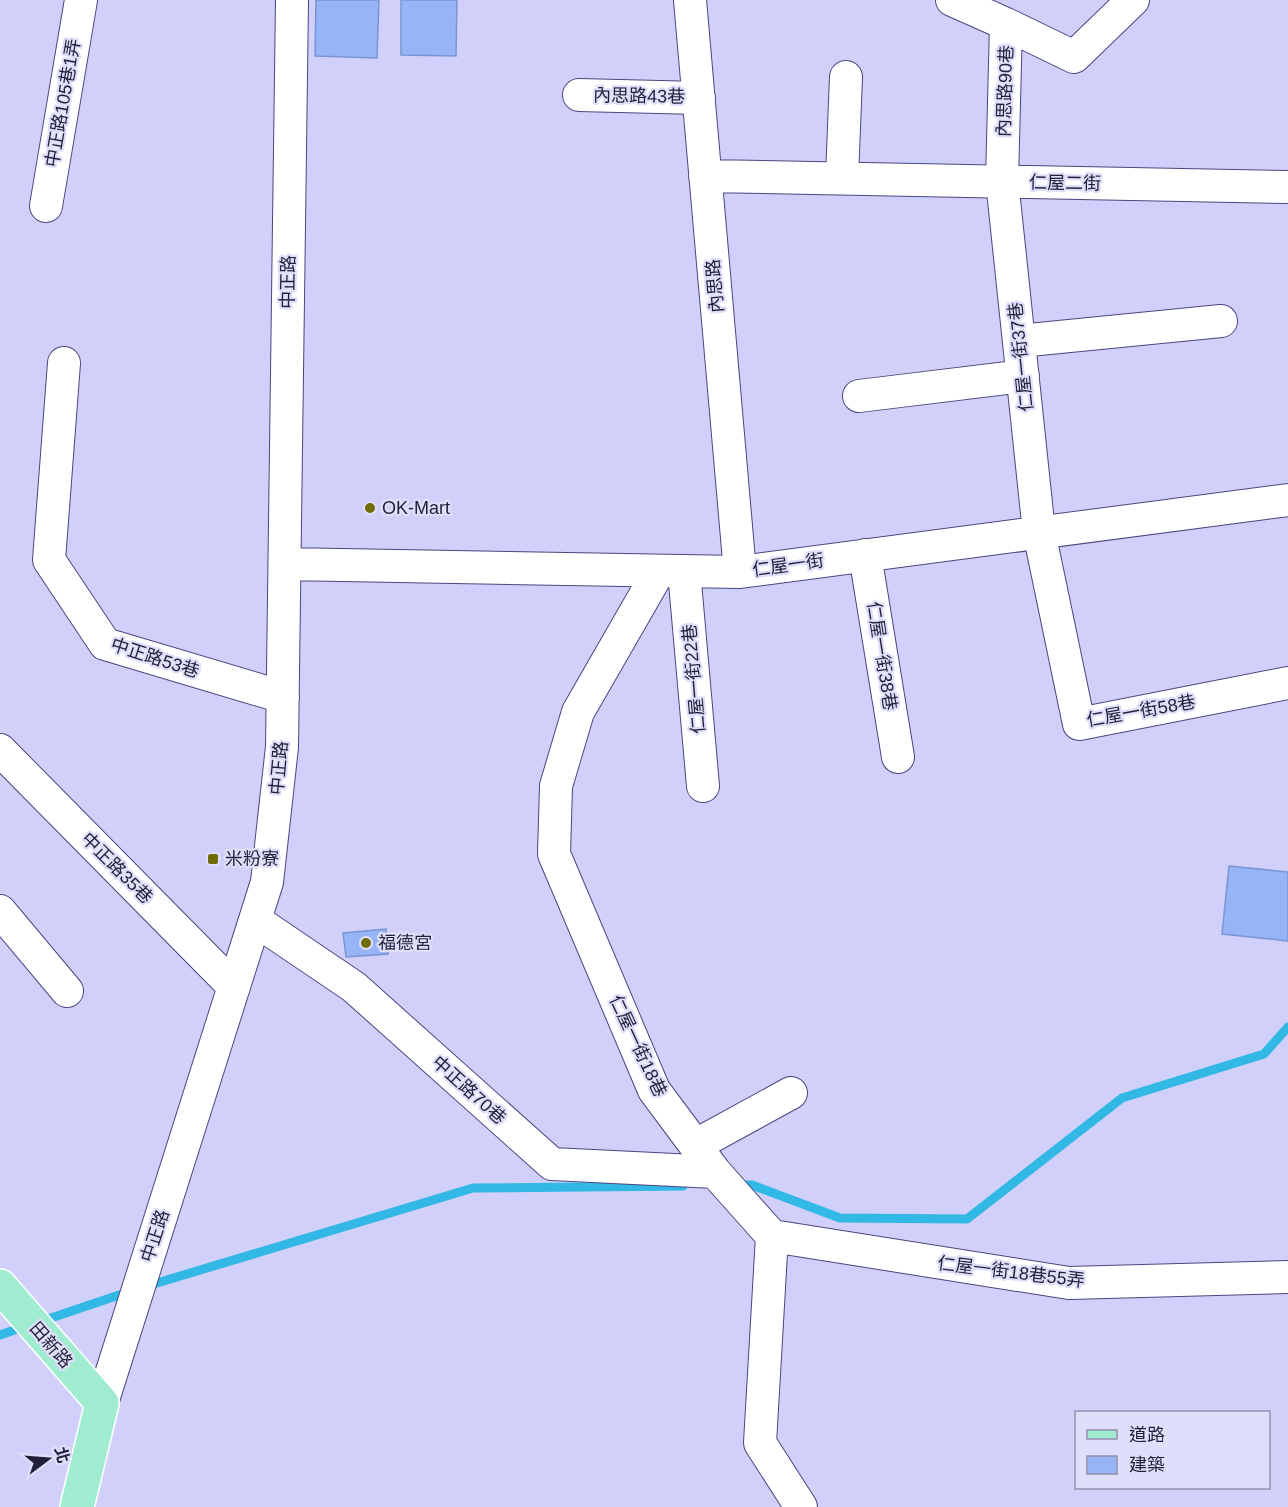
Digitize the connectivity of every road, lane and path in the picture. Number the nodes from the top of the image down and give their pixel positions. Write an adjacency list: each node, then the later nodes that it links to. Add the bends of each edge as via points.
1 (81, 0): 14 (street, 中正路105巷1弄)
2 (292, 0): 23 (street, 中正路)
3 (690, 0): 9 (street, 內思路)
4 (1133, 0): 6 (street, via 1074,57)
5 (961, 2): 6 (street, 內思路90巷)
6 (1006, 24): 12 (street, 內思路90巷)
7 (846, 77): 11 (street)
8 (579, 95): 9 (street, 內思路43巷)
9 (699, 98): 10 (street, 內思路)
10 (705, 176): 11 (street, 仁屋二街); 25 (street, 內思路)
11 (842, 178): 12 (street, 仁屋二街)
12 (1002, 181): 13 (street, 仁屋二街); 16 (street, 仁屋一街37巷)
13 (1288, 186)
14 (46, 206)
15 (1221, 321): 16 (street)
16 (1019, 341): 18 (street, 仁屋一街37巷)
17 (64, 363): 27 (street, 中正路53巷, via 49,560 105,644)
18 (1023, 376): 19 (street); 21 (street, 仁屋一街37巷)
19 (859, 396)
20 (1288, 500): 21 (street, 仁屋一街)
21 (1039, 532): 22 (street, 仁屋一街); 26 (street, 仁屋一街58巷, via 1079,724)
22 (866, 555): 25 (street, 仁屋一街); 29 (street, 仁屋一街38巷)
23 (285, 564): 24 (street, 仁屋一街); 27 (street, 中正路)
24 (672, 571): 25 (street, 仁屋一街); 30 (street, 仁屋一街22巷); 36 (street, 仁屋一街18巷, via 578,712 556,786 554,854 654,1090)
25 (740, 572)
26 (1288, 683)
27 (283, 697): 32 (street, 中正路, via 282,747 267,882)
28 (2, 755): 33 (street, 中正路35巷)
29 (898, 757)
30 (704, 786)
31 (0, 911): 34 (street)
32 (255, 920): 33 (street, 中正路); 37 (street, 中正路70巷, via 354,987 552,1164)
33 (234, 987): 41 (street, 中正路)
34 (67, 991)
35 (791, 1093): 36 (street)
36 (696, 1145): 37 (street, 仁屋一街18巷)
37 (715, 1172): 38 (street, 仁屋一街18巷)
38 (772, 1236): 39 (street, 仁屋一街18巷55弄, via 1069,1283); 43 (street, via 760,1443)
39 (1288, 1277)
40 (0, 1286): 41 (main road, 田新路)
41 (102, 1403): 42 (main road, 中正路)
42 (77, 1507)
43 (801, 1507)

